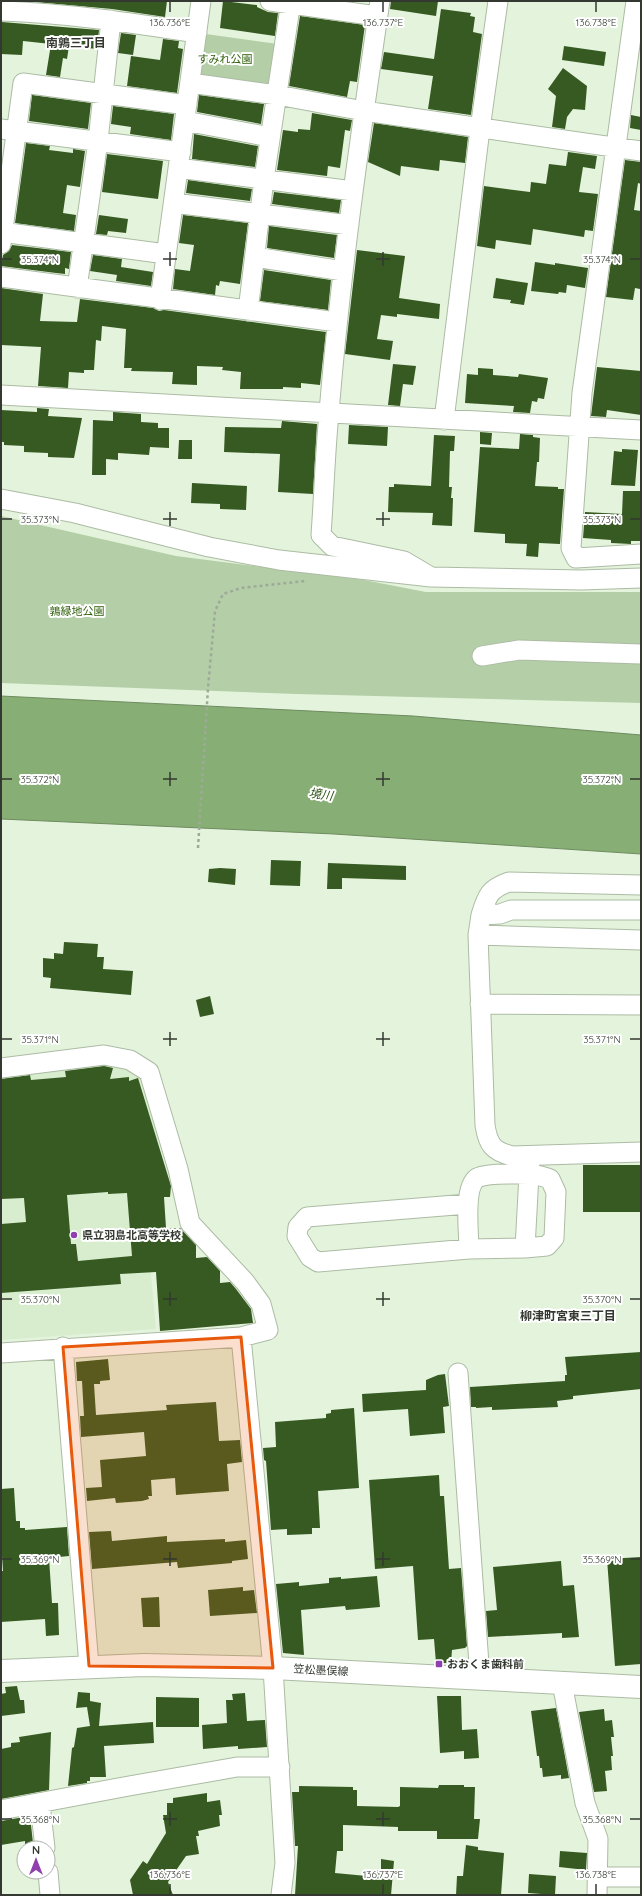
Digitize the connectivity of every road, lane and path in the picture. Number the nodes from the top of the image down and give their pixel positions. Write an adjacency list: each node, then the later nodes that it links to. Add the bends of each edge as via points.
1 (201, 1): 10 (street)
2 (270, 1): 5 (street)
3 (498, 1): 16 (street)
4 (636, 1): 20 (street)
5 (291, 2): 7 (street); 13 (street)
6 (35, 6): 8 (street); 9 (street)
7 (379, 9): 14 (street)
8 (1, 11)
9 (111, 20): 10 (street); 12 (street)
10 (197, 33): 11 (street)
11 (190, 83): 13 (street); 15 (street)
12 (103, 94): 15 (street); 17 (street, via 23,83); 19 (street)
13 (277, 95): 14 (street); 18 (street)
14 (364, 111): 16 (street); 25 (street)
15 (186, 113): 18 (street); 22 (street)
16 (480, 129): 20 (street); 41 (street)
17 (9, 130): 19 (street); 24 (street)
18 (270, 136): 23 (street)
19 (98, 141): 22 (street); 30 (street)
20 (617, 148): 21 (street); 42 (street, via 582,393)
21 (641, 151)
22 (180, 160): 23 (street); 26 (street)
23 (264, 179): 25 (street); 27 (street)
24 (5, 180): 29 (street)
25 (353, 191): 28 (street)
26 (174, 203): 27 (street); 31 (street)
27 (260, 214): 28 (street); 32 (street)
28 (349, 225): 33 (street)
29 (2, 236): 30 (street)
30 (84, 243): 31 (street); 35 (street)
31 (166, 254): 36 (street)
32 (255, 257): 33 (street); 37 (street)
33 (343, 271): 38 (street)
34 (1, 277): 35 (street)
35 (77, 288): 36 (street)
36 (160, 300): 37 (street)
37 (248, 311): 38 (street)
38 (337, 322): 40 (street)
39 (1, 395): 40 (street)
40 (329, 414): 41 (street); 46 (street, via 321,534 332,546 404,561)
41 (444, 420): 42 (street)
42 (580, 427): 43 (street); 45 (street, via 571,548 576,558)
43 (641, 430)
44 (1, 499): 46 (street, via 75,513 209,547 279,560)
45 (641, 554)
46 (431, 577): 47 (street, via 581,580)
47 (641, 578)
48 (309, 581): 51 (path, via 241,588 223,594 215,611)
49 (641, 654): 50 (street, via 519,650)
50 (482, 656)
51 (198, 848)
52 (641, 885): 54 (street, via 509,882 497,886 488,895)
53 (641, 910): 54 (street, via 511,910 500,914)
54 (481, 915): 55 (street)
55 (478, 935): 56 (street); 57 (street)
56 (641, 940)
57 (480, 1004): 58 (street); 61 (street, via 487,1139 498,1152 512,1156)
58 (641, 1005)
59 (1, 1068): 66 (street, via 104,1055 130,1060 149,1072 178,1168 190,1223 245,1282 261,1304 268,1330)
60 (641, 1152): 61 (street)
61 (530, 1156): 62 (street)
62 (527, 1174): 63 (street, via 497,1174 478,1178 470,1186); 64 (street); 64 (street, via 550,1179 556,1192 554,1238 547,1246)
63 (468, 1204): 65 (street); 65 (street, via 307,1217 298,1226 297,1236 310,1257 318,1262)
64 (525, 1248): 65 (street)
65 (469, 1249)
66 (241, 1337): 67 (street); 71 (street)
67 (63, 1347): 68 (street); 70 (street)
68 (1, 1353)
69 (458, 1373): 73 (street)
70 (89, 1666): 71 (main road, 笠松墨俣線); 72 (main road, 笠松墨俣線)
71 (273, 1668): 73 (main road, 笠松墨俣線); 76 (street)
72 (1, 1671)
73 (480, 1678): 74 (main road, 笠松墨俣線)
74 (562, 1683): 75 (main road, 笠松墨俣線); 82 (street, via 585,1803 598,1839)
75 (641, 1688)
76 (280, 1767): 77 (street, via 237,1768); 84 (street, via 285,1863)
77 (40, 1804): 78 (street); 79 (street)
78 (1, 1810)
79 (44, 1840)
80 (641, 1877): 82 (street)
81 (49, 1880): 83 (street)
82 (597, 1886)
83 (50, 1895)
84 (281, 1895)

